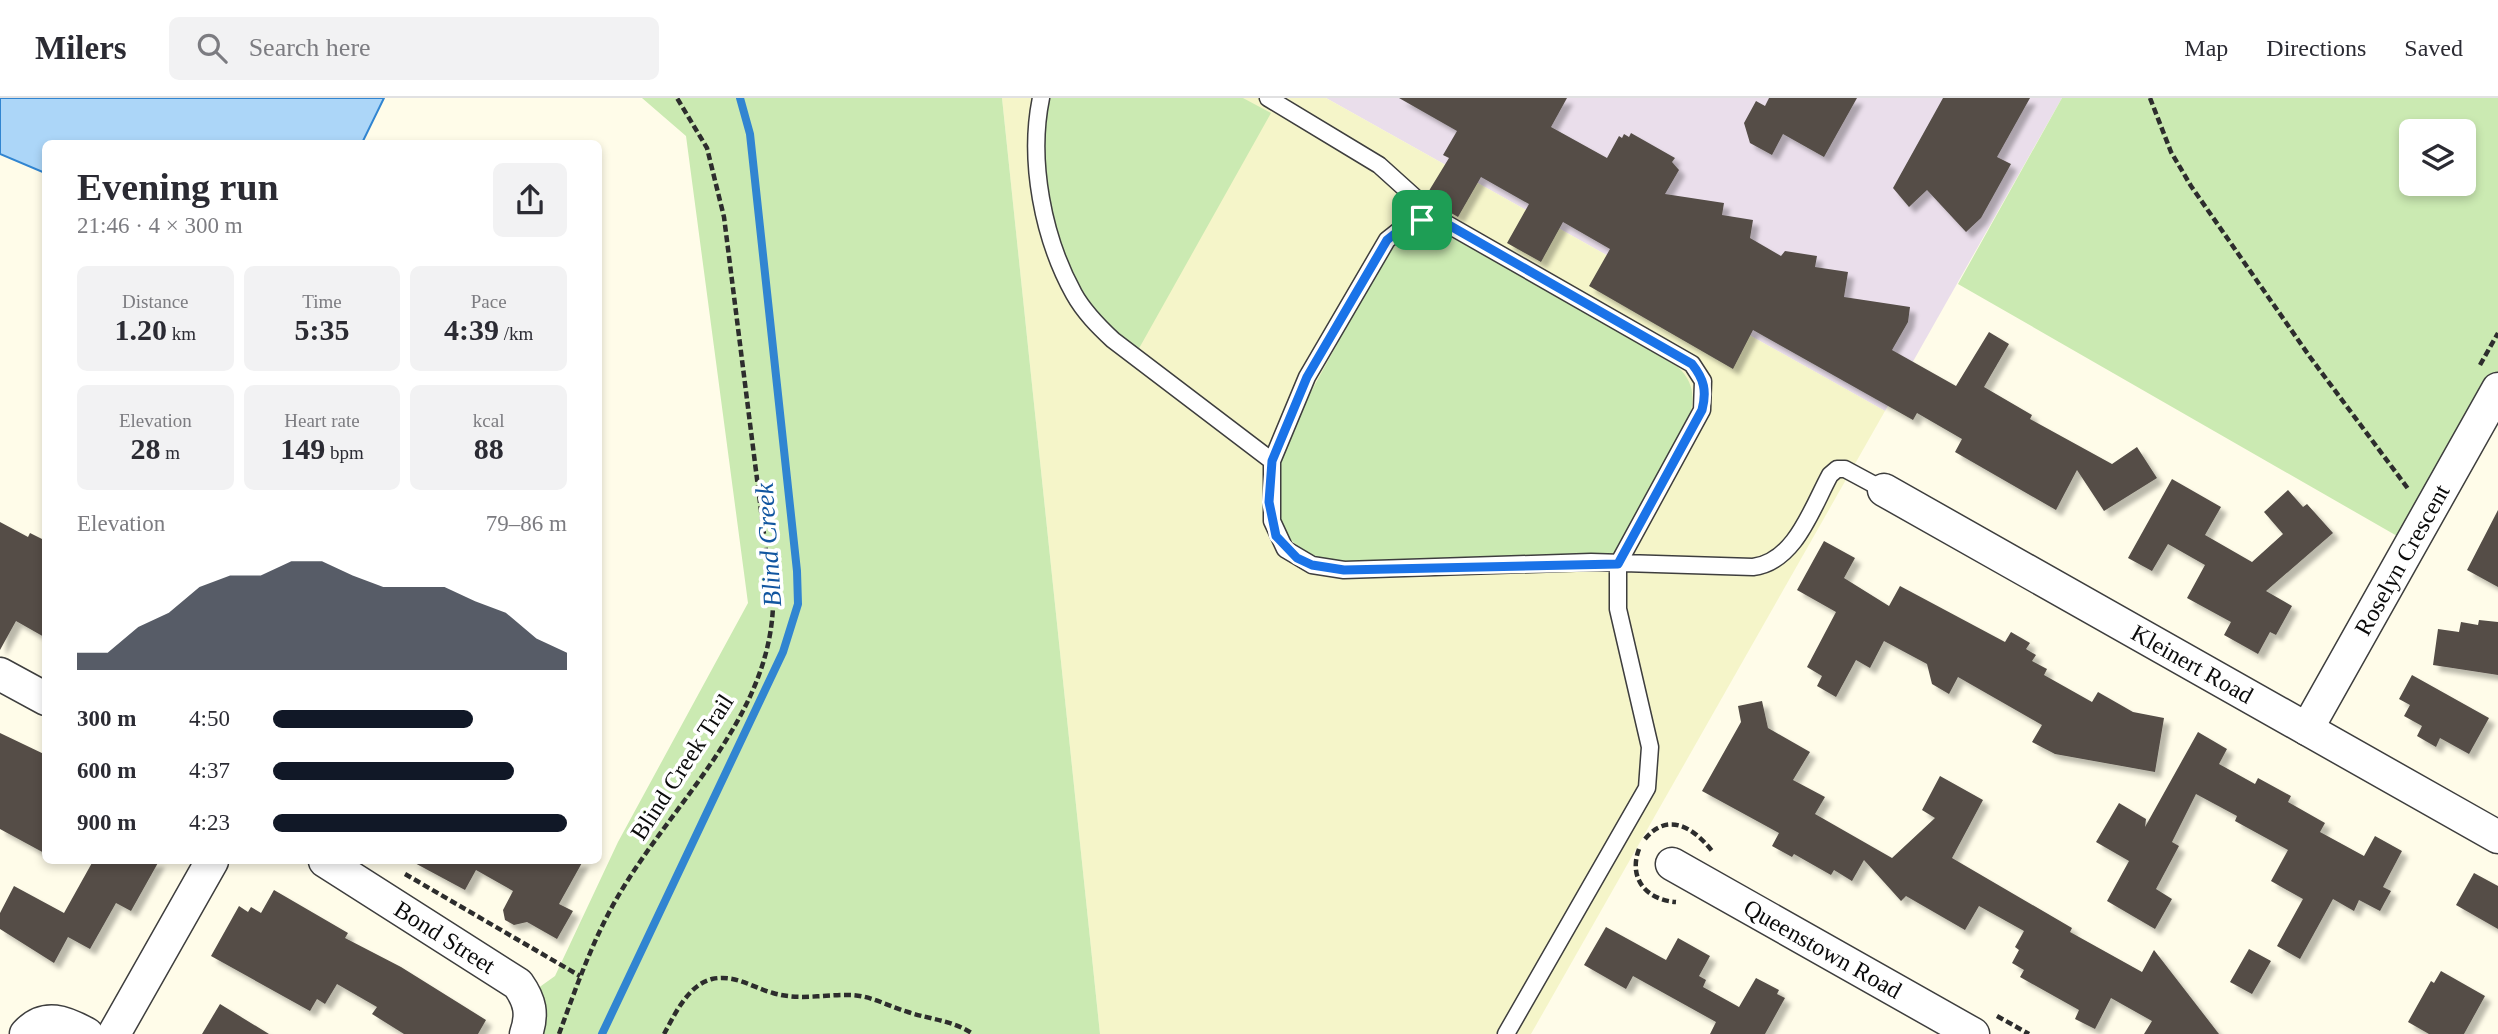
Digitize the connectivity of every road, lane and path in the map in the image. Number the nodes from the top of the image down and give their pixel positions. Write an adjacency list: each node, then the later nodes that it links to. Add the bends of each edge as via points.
1 (677, 98): 19 (path, Blind Creek Trail, via 708,148 724,216 773,606 772,637 763,668 736,723 621,890)
2 (1041, 98): 7 (lane, via 1036,150 1043,203 1074,295 1112,340)
3 (1268, 98): 5 (lane, via 1379,165)
4 (2150, 98): 9 (path, via 2171,152 2191,186)
5 (1440, 220): 7 (lane, via 1406,225 1387,240 1307,377); 10 (lane, via 1692,364 1699,373 1705,390 1702,410)
6 (2498, 389): 13 (street, Roselyn Crescent)
7 (1272, 461): 10 (lane, via 1269,502 1276,536 1285,549 1312,565 1360,570)
8 (1884, 490): 10 (lane, via 1837,469 1788,549 1762,566); 13 (street, Kleinert Road)
9 (2410, 491)
10 (1618, 564): 27 (lane, via 1618,609 1650,747 1650,776 1636,810)
11 (0, 674): 12 (street)
12 (42, 697)
13 (2307, 729): 14 (street, Kleinert Road)
14 (2498, 837)
15 (210, 864): 22 (street)
16 (330, 864): 23 (street, Bond Street, via 518,984 531,1010)
17 (1672, 864): 28 (street, Queenstown Road)
18 (395, 868): 19 (path)
19 (580, 976): 24 (path, Blind Creek Trail)
20 (26, 1034): 21 (street, via 43,1021 53,1020)
21 (87, 1034)
22 (114, 1034)
23 (526, 1034)
24 (559, 1034)
25 (664, 1034): 26 (path, via 698,985 732,978 797,997 855,995 934,1016)
26 (974, 1034)
27 (1506, 1034)
28 (1973, 1034)

